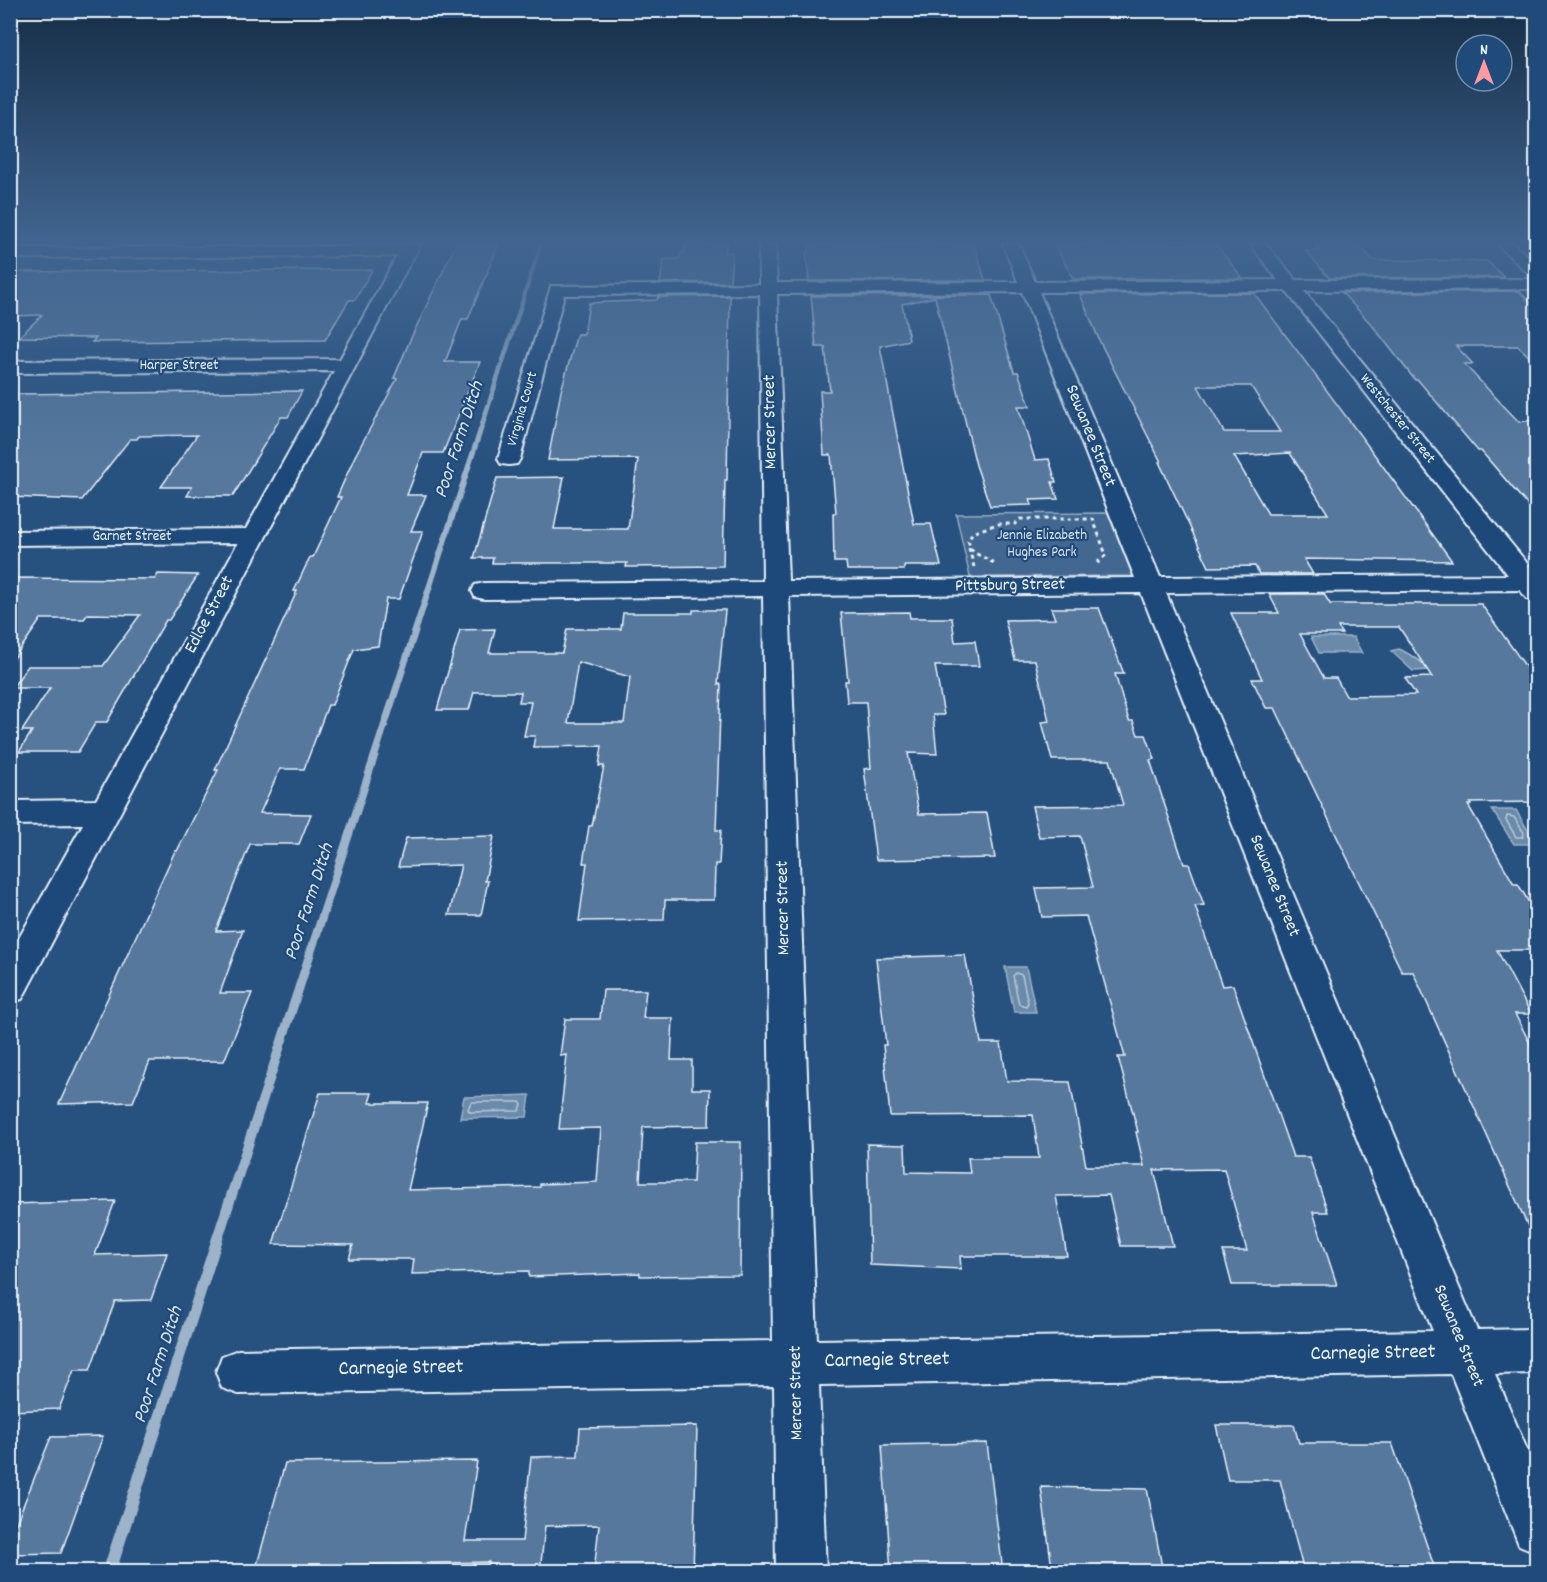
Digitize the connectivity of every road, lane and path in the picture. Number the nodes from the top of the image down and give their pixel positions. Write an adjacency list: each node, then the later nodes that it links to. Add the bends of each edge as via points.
1 (373, 318): 6 (street, Edloe Street)
2 (549, 318): 8 (street, Virginia Court)
3 (769, 318): 16 (street, Mercer Street)
4 (1041, 318): 14 (street, Sewanee Street)
5 (1318, 318): 15 (street, Westchester Street)
6 (348, 365): 7 (street, Harper Street); 9 (street, Edloe Street)
7 (10, 368)
8 (509, 459)
9 (253, 536): 10 (street, Garnet Street); 18 (street, Edloe Street)
10 (10, 538)
11 (1098, 562): 12 (path, via 1106,555 1093,519 1020,519 1015,524 972,533 968,542 984,560); 13 (path); 14 (path)
12 (1000, 565)
13 (1092, 567)
14 (1151, 585): 15 (street, Pittsburg Street); 16 (street, Pittsburg Street); 22 (street, Sewanee Street)
15 (1533, 586)
16 (776, 589): 17 (street, Pittsburg Street); 23 (street, Mercer Street)
17 (484, 591)
18 (105, 812): 19 (street); 20 (street, Edloe Street)
19 (10, 813)
20 (10, 988)
21 (1536, 1351): 22 (street, Carnegie Street)
22 (1465, 1352): 23 (street, Carnegie Street); 25 (street, Sewanee Street)
23 (796, 1363): 24 (street, Carnegie Street); 26 (street, Mercer Street)
24 (238, 1372)
25 (1536, 1528)
26 (801, 1572)

